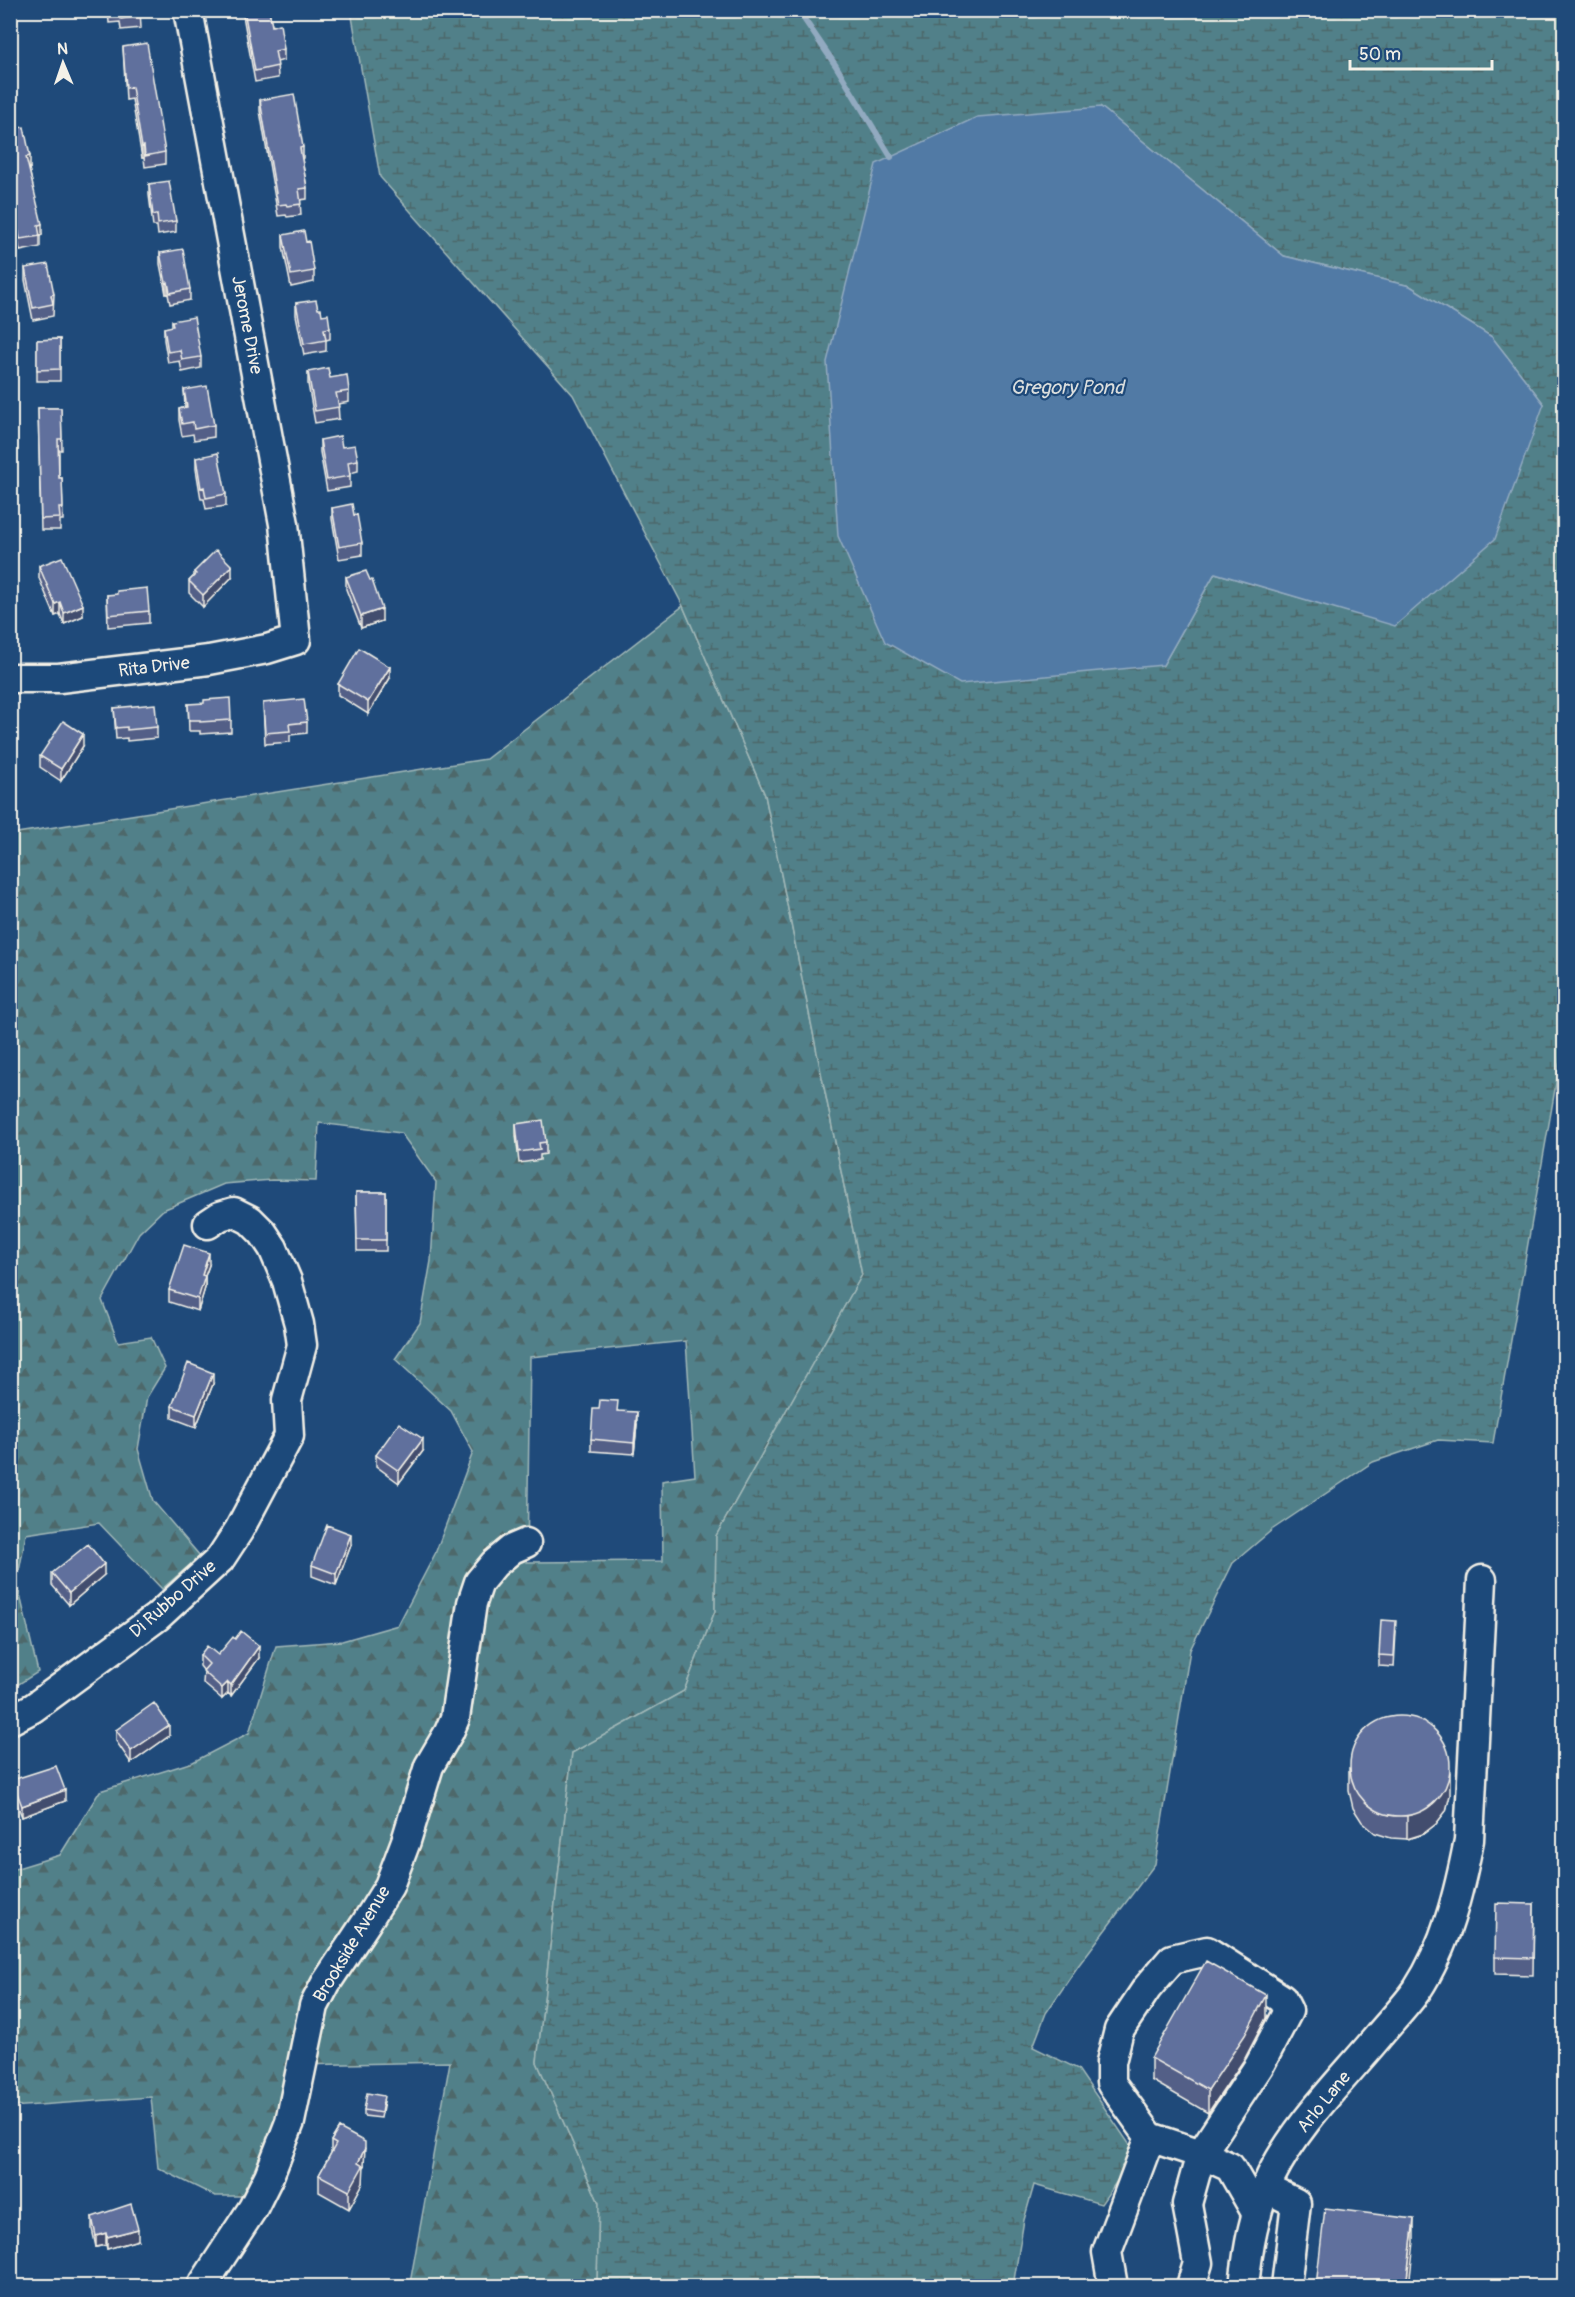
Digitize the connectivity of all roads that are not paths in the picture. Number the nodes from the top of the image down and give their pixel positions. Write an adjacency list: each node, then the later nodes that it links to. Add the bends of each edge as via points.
1 (189, 10): 2 (street, Jerome Drive, via 284,524)
2 (296, 640): 3 (street, Rita Drive, via 267,650 209,660 59,678)
3 (10, 678)
4 (208, 1224): 7 (street, Di Rubbo Drive, via 228,1213 239,1213 250,1220 273,1248 287,1281 302,1345 287,1400 289,1436 220,1559 157,1617 33,1708)
5 (526, 1543): 11 (street, Brookside Avenue, via 512,1549 479,1582 472,1603 455,1718 429,1766 389,1886 314,2006 290,2122 269,2176 253,2208)
6 (1482, 1580): 10 (street, Arlo Lane, via 1469,1840 1444,1936 1416,1991 1285,2152)
7 (10, 1720)
8 (1150, 2137): 9 (street); 9 (street, via 1111,2083 1111,2062 1119,2030 1172,1959 1207,1951 1282,2000 1288,2011); 12 (street, via 1107,2252)
9 (1201, 2154): 10 (street, via 1230,2167); 13 (street, via 1187,2204 1198,2263)
10 (1262, 2201): 14 (street, Arlo Lane); 15 (street, via 1296,2203)
11 (201, 2286)
12 (1113, 2286)
13 (1191, 2286)
14 (1244, 2286)
15 (1286, 2286)

